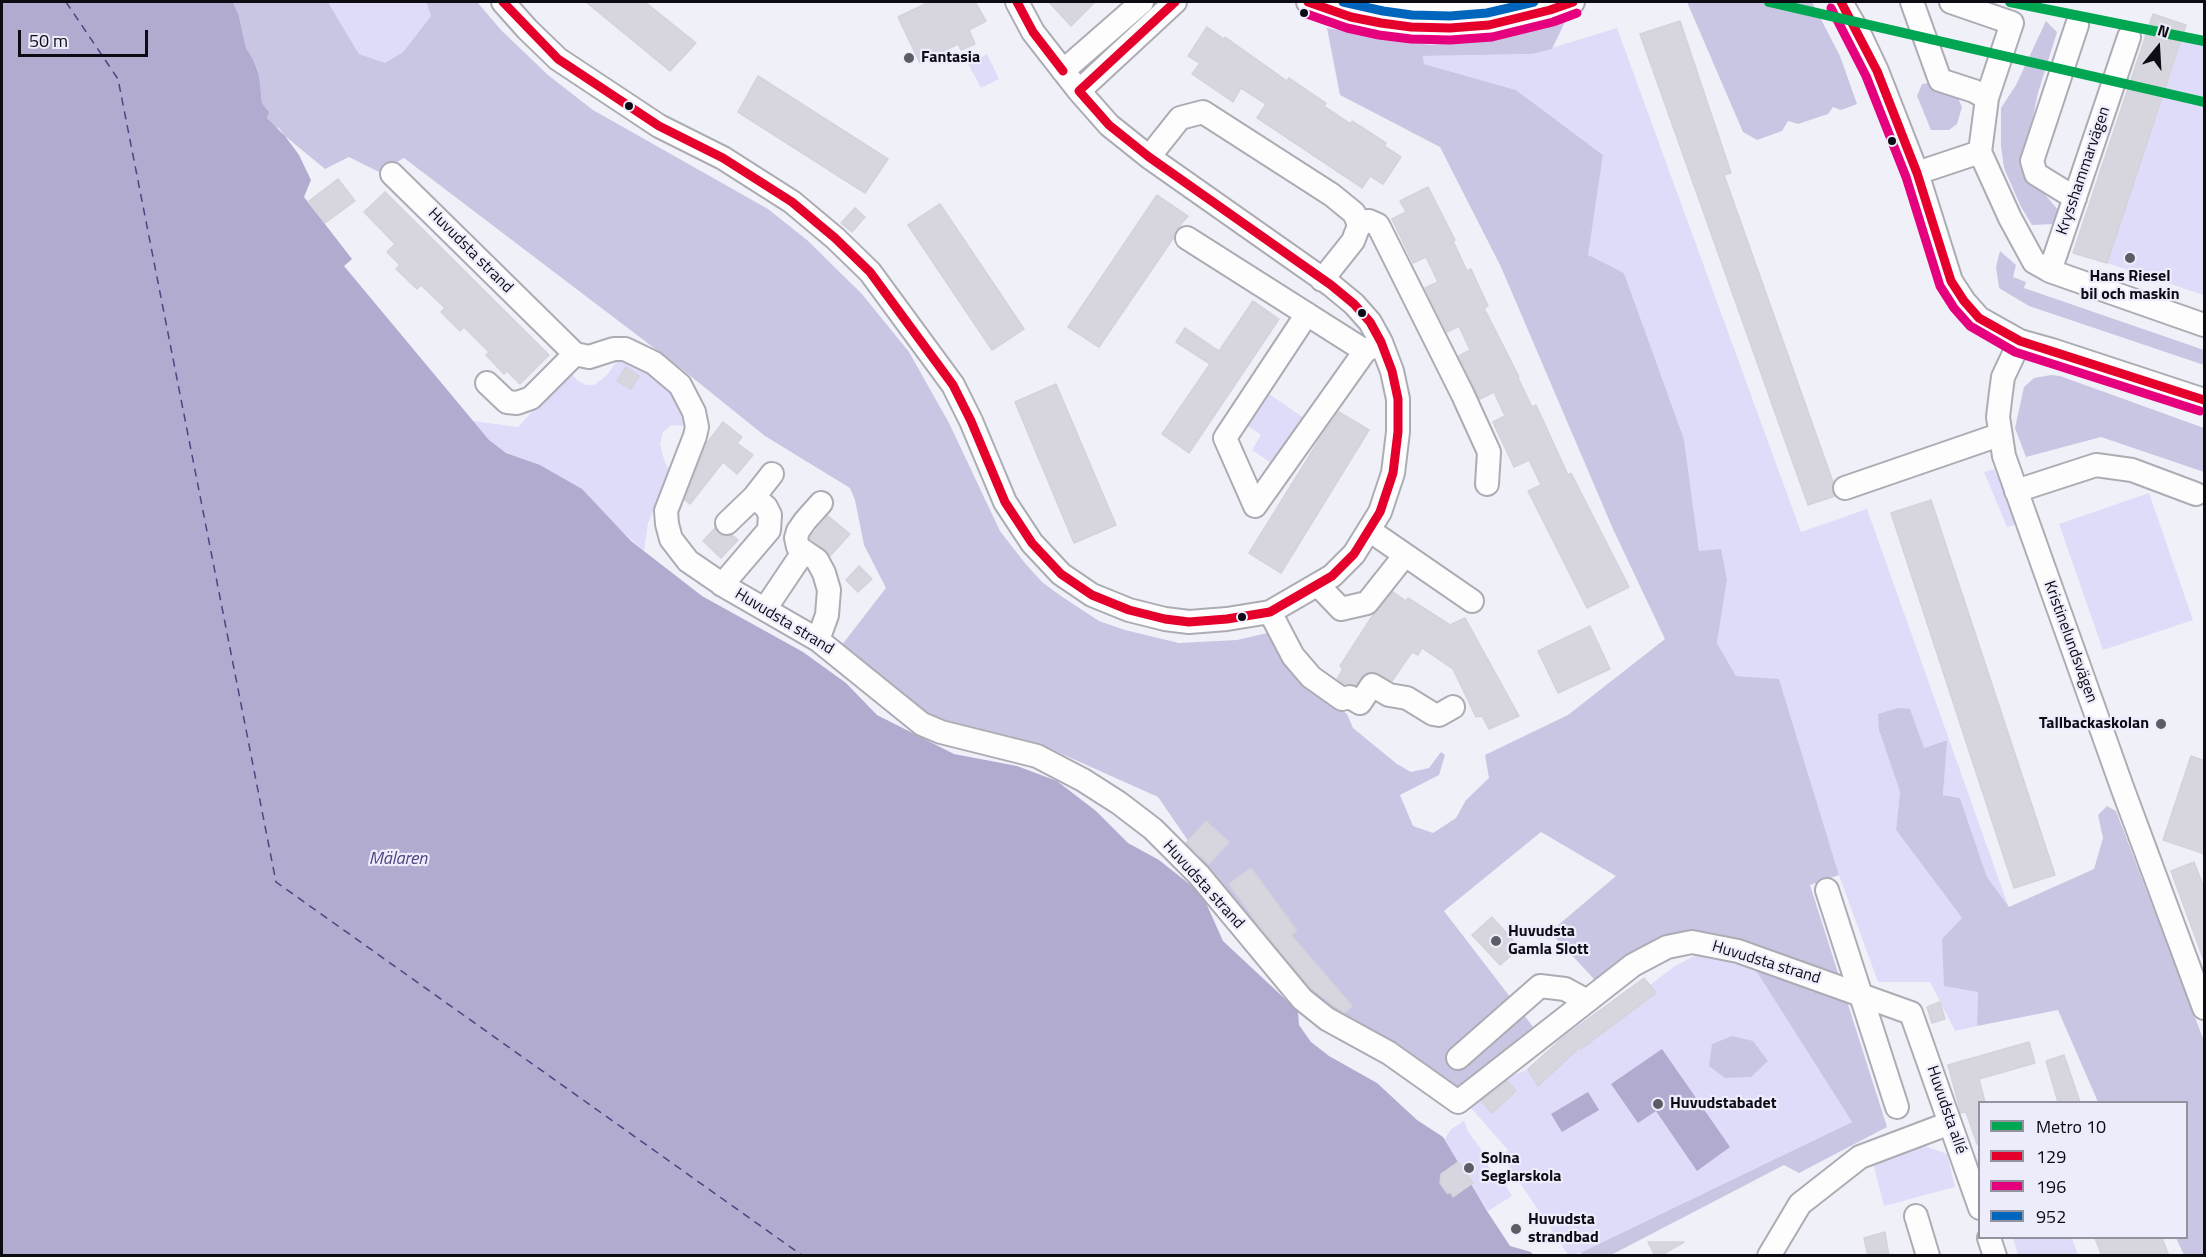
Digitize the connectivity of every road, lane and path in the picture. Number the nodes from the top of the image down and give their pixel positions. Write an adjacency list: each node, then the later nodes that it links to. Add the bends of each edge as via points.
1 (503, 2): 49 (street, via 558,59 658,126 723,158 792,202 870,272 953,385 1005,502 1032,543 1061,574 1092,594 1129,610 1166,619 1189,622)
2 (1017, 2): 14 (street)
3 (1142, 2): 14 (street)
4 (1175, 2): 15 (street)
5 (1308, 2): 8 (street, via 1381,23 1450,28 1489,25)
6 (1368, 2): 7 (street, via 1449,11)
7 (1514, 2)
8 (1573, 2)
9 (1841, 2): 19 (street, via 1877,71)
10 (1912, 2): 16 (street, via 1940,80)
11 (1951, 2): 16 (street, via 2012,22)
12 (2077, 25): 21 (street, via 2032,161 2036,174)
13 (2129, 37): 21 (street, Krysshammarvägen)
14 (1062, 71): 15 (street)
15 (1079, 91): 18 (street, via 1109,125)
16 (1987, 98): 17 (street)
17 (1980, 152): 19 (street); 24 (street, via 2034,262)
18 (1149, 157): 22 (street, via 1180,118 1203,112 1332,195 1354,213); 25 (street)
19 (1917, 173): 28 (street, via 1951,281 1979,318)
20 (392, 174): 30 (street, Huvudsta strand)
21 (2075, 198): 24 (street, Krysshammarvägen)
22 (1358, 222): 25 (street, via 1353,241); 35 (street, via 1369,220 1378,225 1463,395 1489,452)
23 (1187, 238): 26 (street)
24 (2050, 271): 27 (street)
25 (1322, 280): 29 (street, via 1354,304 1370,322)
26 (1307, 314): 29 (street); 29 (street, via 1225,438 1255,506)
27 (2205, 325)
28 (2020, 341): 32 (street); 33 (street, Kristinelundsvägen, via 2003,376)
29 (1373, 346): 42 (street, via 1392,370 1398,399 1398,432 1393,473 1380,512)
30 (582, 355): 31 (street, via 531,398 518,403 507,402); 45 (street, Huvudsta strand, via 625,350 654,363 680,385 697,427 670,497 667,524 671,539 688,561)
31 (487, 383)
32 (2205, 400)
33 (1999, 435): 36 (street); 37 (street, Kristinelundsvägen)
34 (771, 474): 39 (street)
35 (1487, 484)
36 (1845, 488)
37 (2016, 491): 38 (street, via 2096,465 2132,470); 55 (street, Kristinelundsvägen)
38 (2196, 494)
39 (754, 497): 41 (street); 45 (street, via 770,515 769,530)
40 (821, 503): 43 (street, via 798,531 798,547)
41 (727, 523)
42 (1369, 530): 44 (street); 46 (street, via 1354,554)
43 (804, 551): 48 (street); 50 (street, via 816,560 829,590 827,615)
44 (1405, 555): 46 (street, via 1366,603 1341,609); 47 (street)
45 (722, 585): 48 (street, Huvudsta strand)
46 (1318, 585): 49 (street)
47 (1472, 601)
48 (765, 609): 50 (street, Huvudsta strand)
49 (1270, 612): 51 (street, via 1293,656 1311,677 1342,699 1350,697 1360,703 1372,685 1439,716)
50 (818, 640): 54 (street, Huvudsta strand, via 922,724 1037,756 1119,803 1199,875 1302,999 1458,1102)
51 (1453, 707)
52 (1827, 890): 53 (street)
53 (1860, 994): 54 (street, Huvudsta strand, via 1738,951 1692,942 1667,947 1633,965); 56 (street, Huvudsta strand); 58 (street)
54 (1587, 1000): 57 (street, via 1565,989 1540,986)
55 (2205, 1008)
56 (1911, 1013): 59 (street, Huvudsta allé)
57 (1458, 1058)
58 (1897, 1107)
59 (1950, 1123): 60 (street, Huvudsta allé); 63 (street, via 1860,1157 1800,1204)
60 (1978, 1202)
61 (1916, 1216): 64 (street)
62 (1989, 1239): 65 (street)
63 (1770, 1255)
64 (1928, 1256)
65 (1995, 1256)

